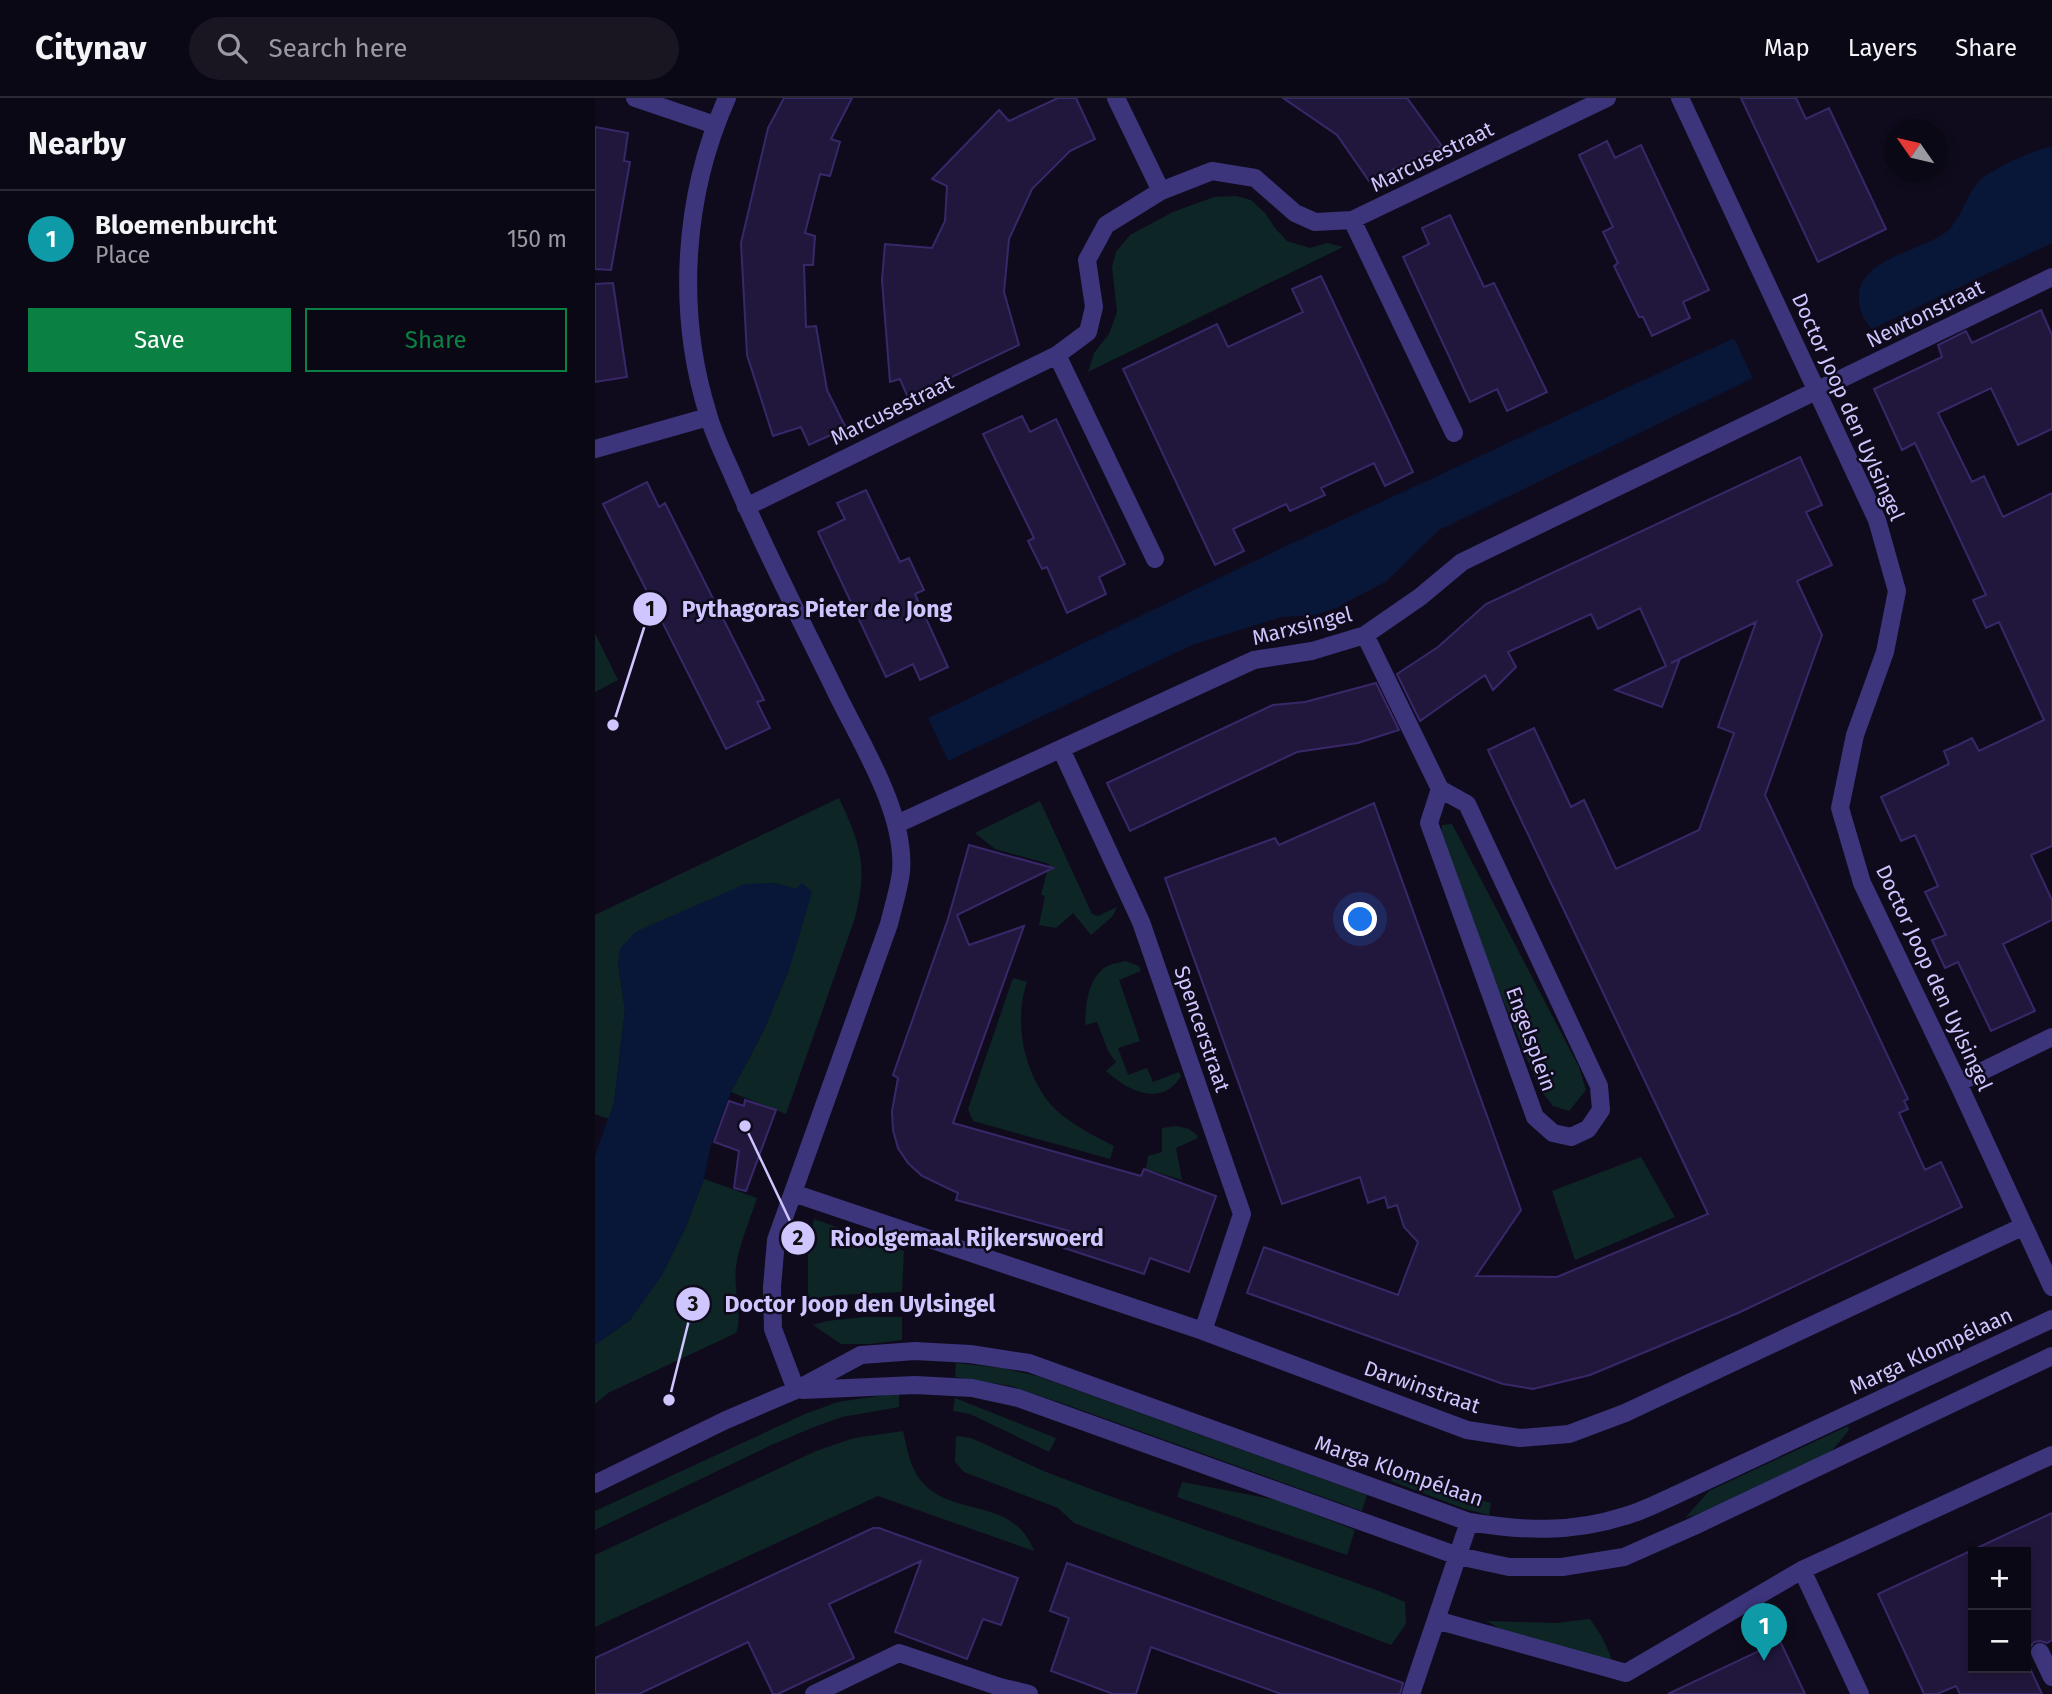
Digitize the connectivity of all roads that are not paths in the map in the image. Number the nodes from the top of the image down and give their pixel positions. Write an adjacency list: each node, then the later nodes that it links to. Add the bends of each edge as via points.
1 (635, 98): 6 (street)
2 (727, 98): 6 (street)
3 (1116, 98): 7 (street)
4 (1607, 98): 8 (street, Marcusestraat)
5 (1680, 98): 11 (street, Doctor Joop den Uylsingel)
6 (715, 125): 12 (street, via 692,216 687,303 695,366)
7 (1161, 191): 8 (street, Marcusestraat, via 1212,171 1255,177 1295,213 1315,222); 10 (street, Marcusestraat, via 1106,225 1087,260 1094,307 1088,332)
8 (1352, 220): 13 (street)
9 (2052, 277): 11 (street, Newtonstraat)
10 (1057, 355): 15 (street, Marcusestraat); 16 (street)
11 (1817, 392): 17 (street, Marxsingel, via 1462,562); 22 (street, Doctor Joop den Uylsingel, via 1877,520 1898,591 1885,652 1855,735 1840,808 1862,883)
12 (708, 416): 14 (street); 15 (street)
13 (1454, 433)
14 (595, 449)
15 (746, 507): 20 (street)
16 (1155, 559)
17 (1365, 635): 18 (street, Marxsingel, via 1312,651 1254,660); 19 (street)
18 (1061, 749): 20 (street, Marxsingel); 27 (street, Spencerstraat, via 1141,922 1242,1214)
19 (1440, 789): 19 (street, Engelsplein, via 1467,804 1599,1086 1601,1110 1588,1129 1571,1137 1553,1133 1535,1117 1429,822)
20 (897, 824): 23 (street, via 901,871 889,924)
21 (2052, 1037): 22 (street)
22 (1958, 1083): 24 (street, Doctor Joop den Uylsingel)
23 (793, 1193): 27 (street, Darwinstraat); 29 (street, via 776,1240 772,1287 773,1329)
24 (2024, 1227): 25 (street, Doctor Joop den Uylsingel); 27 (street, Darwinstraat, via 1625,1413 1569,1434 1520,1438 1467,1430)
25 (2052, 1287)
26 (2052, 1319): 32 (street, Marga Klompélaan, via 1625,1517 1552,1530)
27 (1203, 1331)
28 (2052, 1356): 33 (street, Marga Klompélaan, via 1624,1557 1562,1567 1509,1567)
29 (796, 1390): 31 (street, Marga Klompélaan); 32 (street, Marga Klompélaan, via 860,1355 915,1351 1029,1363); 33 (street, Marga Klompélaan, via 915,1385 972,1388 1018,1398)
30 (2052, 1455): 34 (street)
31 (595, 1483)
32 (1469, 1522): 33 (street)
33 (1458, 1556): 35 (street)
34 (1802, 1570): 35 (street, via 1626,1673); 42 (street)
35 (1436, 1620): 41 (street)
36 (2040, 1652): 37 (street)
37 (2052, 1677)
38 (1001, 1690): 39 (street, via 899,1653); 40 (street)
39 (814, 1694)
40 (1029, 1694)
41 (1411, 1694)
42 (1860, 1694)

